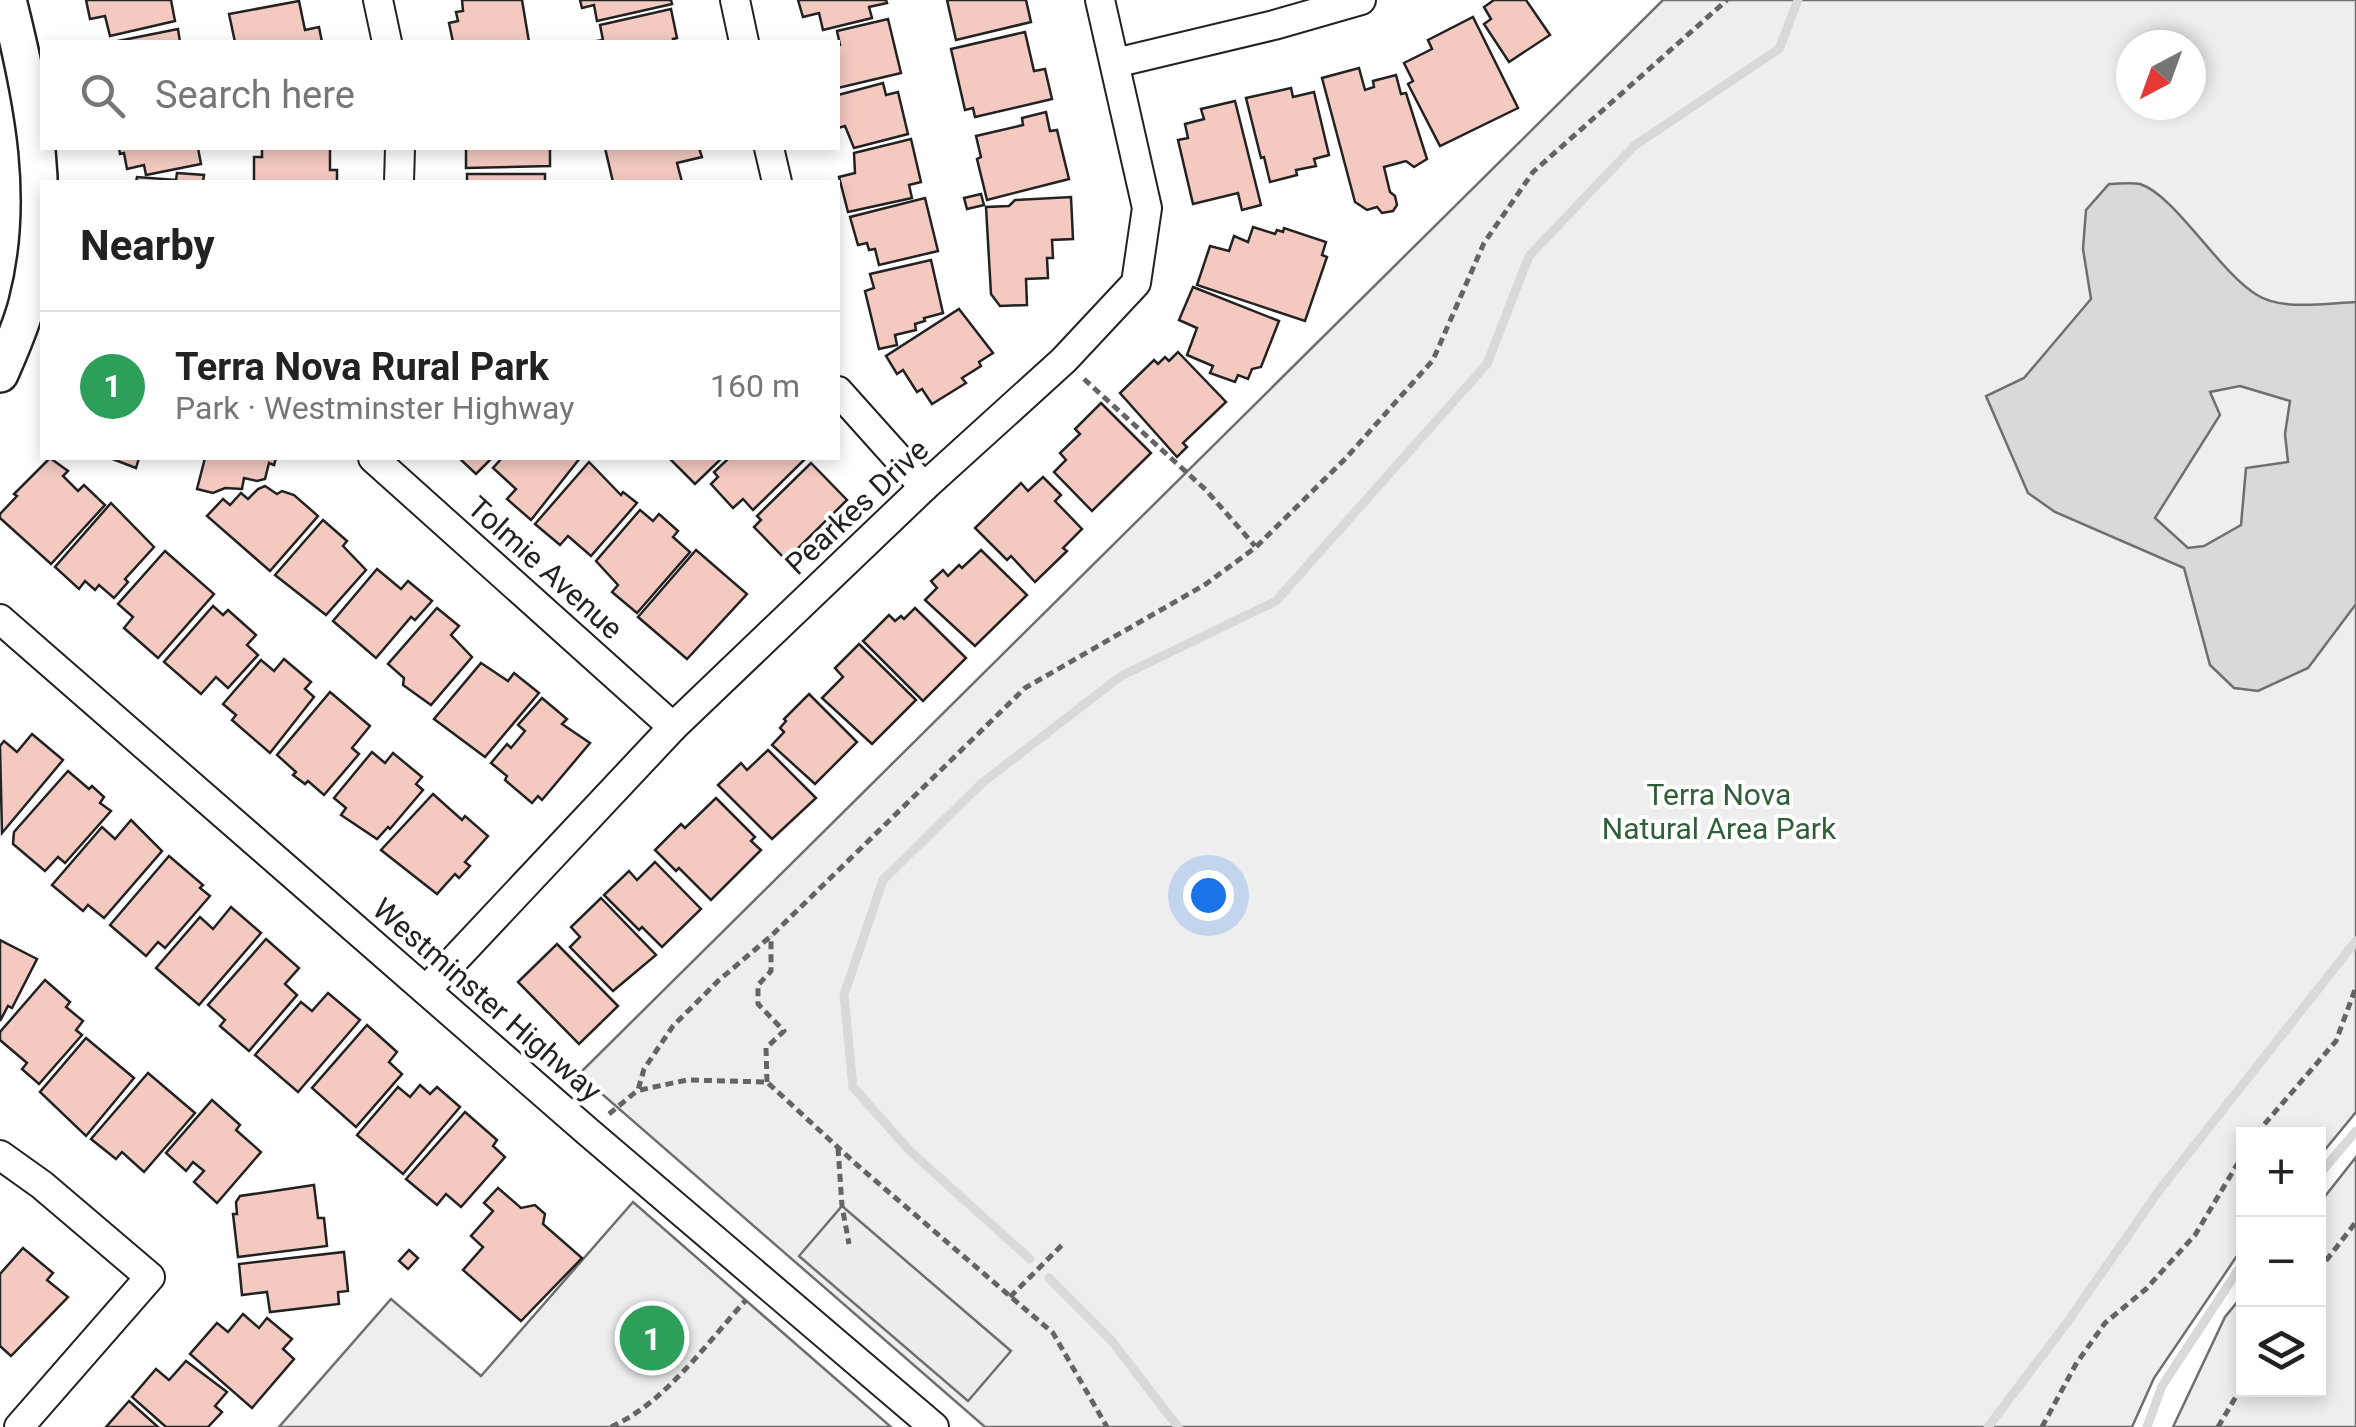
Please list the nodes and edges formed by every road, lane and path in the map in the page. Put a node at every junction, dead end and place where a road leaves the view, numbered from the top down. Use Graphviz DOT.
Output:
graph roads {
  1 [pos="8,0"];
  2 [pos="378,0"];
  3 [pos="734,0"];
  4 [pos="1100,0"];
  5 [pos="1361,0"];
  6 [pos="1727,0"];
  7 [pos="387,40"];
  8 [pos="744,40"];
  9 [pos="1115,63"];
  10 [pos="400,150"];
  11 [pos="769,150"];
  12 [pos="399,180"];
  13 [pos="777,180"];
  14 [pos="1064,360"];
  15 [pos="0,374"];
  16 [pos="840,393"];
  17 [pos="375,460"];
  18 [pos="924,487"];
  19 [pos="1256,547"];
  20 [pos="0,619"];
  21 [pos="673,727"];
  22 [pos="771,936"];
  23 [pos="2356,986"];
  24 [pos="426,990"];
  25 [pos="768,1082"];
  26 [pos="638,1090"];
  27 [pos="602,1118"];
  28 [pos="2262,1127"];
  29 [pos="838,1147"];
  30 [pos="0,1155"];
  31 [pos="2236,1166"];
  32 [pos="2356,1222"];
  33 [pos="850,1244"];
  34 [pos="1063,1244"];
  35 [pos="2326,1261"];
  36 [pos="765,1280"];
  37 [pos="1010,1297"];
  38 [pos="2236,1397"];
  39 [pos="19,1427"];
  40 [pos="612,1427"];
  41 [pos="934,1427"];
  42 [pos="1107,1427"];
  43 [pos="2042,1427"];
  44 [pos="2218,1427"];
  1 -- 15 [label="street"];
  2 -- 7 [label="street"];
  3 -- 8 [label="street"];
  4 -- 9 [label="street, Pearkes Drive"];
  5 -- 9 [label="street"];
  6 -- 19 [label="path"];
  9 -- 14 [label="street, Pearkes Drive"];
  10 -- 12 [label="street"];
  11 -- 13 [label="street"];
  14 -- 18 [label="street, Pearkes Drive"];
  14 -- 19 [label="path"];
  16 -- 18 [label="street"];
  17 -- 21 [label="street, Tolmie Avenue"];
  18 -- 21 [label="street, Pearkes Drive"];
  19 -- 22 [label="path"];
  20 -- 24 [label="street, Westminster Highway"];
  21 -- 24 [label="street, Pearkes Drive"];
  22 -- 25 [label="path"];
  22 -- 26 [label="path"];
  23 -- 28 [label="path"];
  24 -- 36 [label="street, Westminster Highway"];
  25 -- 26 [label="path"];
  25 -- 29 [label="path"];
  26 -- 27 [label="path"];
  29 -- 33 [label="path"];
  29 -- 37 [label="path"];
  30 -- 39 [label="street"];
  31 -- 43 [label="path"];
  32 -- 35 [label="path"];
  34 -- 37 [label="path"];
  36 -- 40 [label="path"];
  36 -- 41 [label="street, Westminster Highway"];
  37 -- 42 [label="path"];
  38 -- 44 [label="path"];
}
